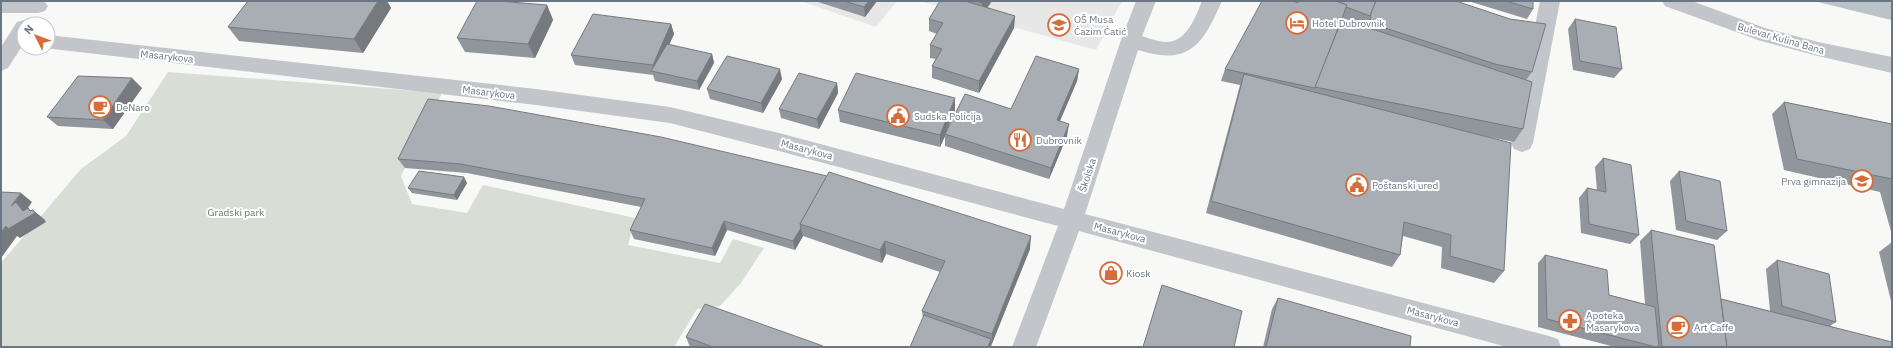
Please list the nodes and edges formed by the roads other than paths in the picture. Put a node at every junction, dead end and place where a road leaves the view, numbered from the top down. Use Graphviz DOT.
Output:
graph roads {
  1 [pos="1146,1"];
  2 [pos="1212,1"];
  3 [pos="1550,1"];
  4 [pos="1672,1"];
  5 [pos="39,4"];
  6 [pos="1,6"];
  7 [pos="32,16"];
  8 [pos="1131,40"];
  9 [pos="16,42"];
  10 [pos="56,43"];
  11 [pos="1,63"];
  12 [pos="1892,65"];
  13 [pos="1522,143"];
  14 [pos="1072,220"];
  15 [pos="1024,347"];
  16 [pos="1549,347"];
  1 -- 8 [label="street, Školska"];
  2 -- 8 [label="street"];
  3 -- 13 [label="street"];
  4 -- 12 [label="street, Bulevar Kulina Bana"];
  5 -- 6 [label="street"];
  5 -- 7 [label="street"];
  8 -- 14 [label="street, Školska"];
  9 -- 11 [label="street"];
  10 -- 14 [label="street, Masarykova"];
  14 -- 15 [label="street, Školska"];
  14 -- 16 [label="street, Masarykova"];
}
